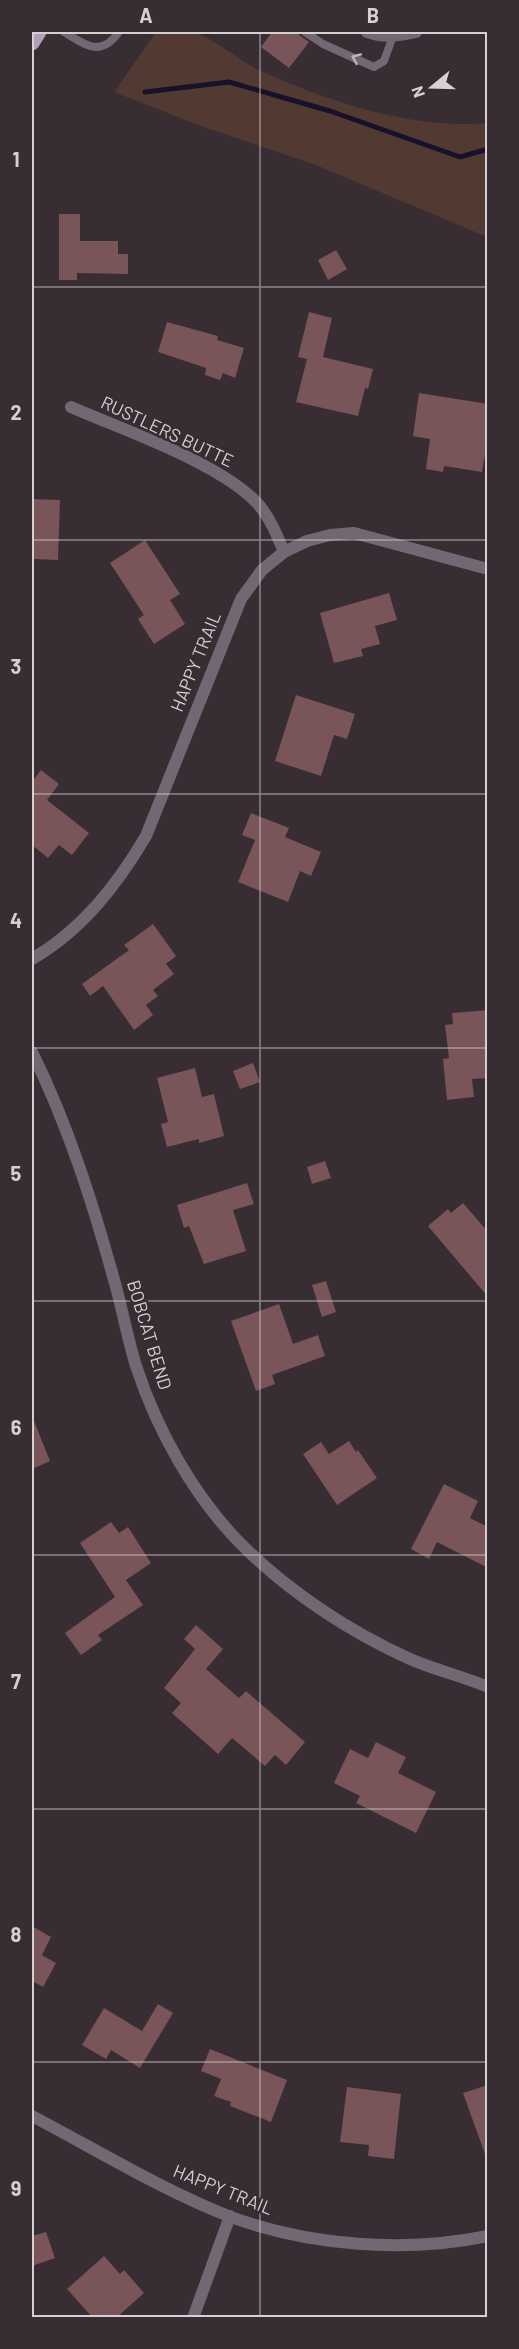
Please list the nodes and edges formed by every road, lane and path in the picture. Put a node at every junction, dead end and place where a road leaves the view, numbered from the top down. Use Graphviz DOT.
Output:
graph roads {
  1 [pos="39,32"];
  2 [pos="64,32"];
  3 [pos="119,32"];
  4 [pos="305,32"];
  5 [pos="367,32"];
  6 [pos="416,32"];
  7 [pos="393,36"];
  8 [pos="32,43"];
  9 [pos="71,407"];
  10 [pos="284,552"];
  11 [pos="488,569"];
  12 [pos="32,958"];
  13 [pos="32,1052"];
  14 [pos="488,1687"];
  15 [pos="32,2116"];
  16 [pos="230,2216"];
  17 [pos="488,2236"];
  18 [pos="193,2318"];
  1 -- 8 [label="main road"];
  2 -- 3 [label="lane"];
  7 -- 4 [label="lane, one-way"];
  5 -- 7 [label="street"];
  6 -- 7 [label="street"];
  9 -- 10 [label="street, RUSTLERS BUTTE"];
  10 -- 11 [label="street, HAPPY TRAIL"];
  10 -- 12 [label="street, HAPPY TRAIL"];
  13 -- 14 [label="street, BOBCAT BEND"];
  15 -- 16 [label="street, HAPPY TRAIL"];
  16 -- 17 [label="street, HAPPY TRAIL"];
  16 -- 18 [label="street"];
}
